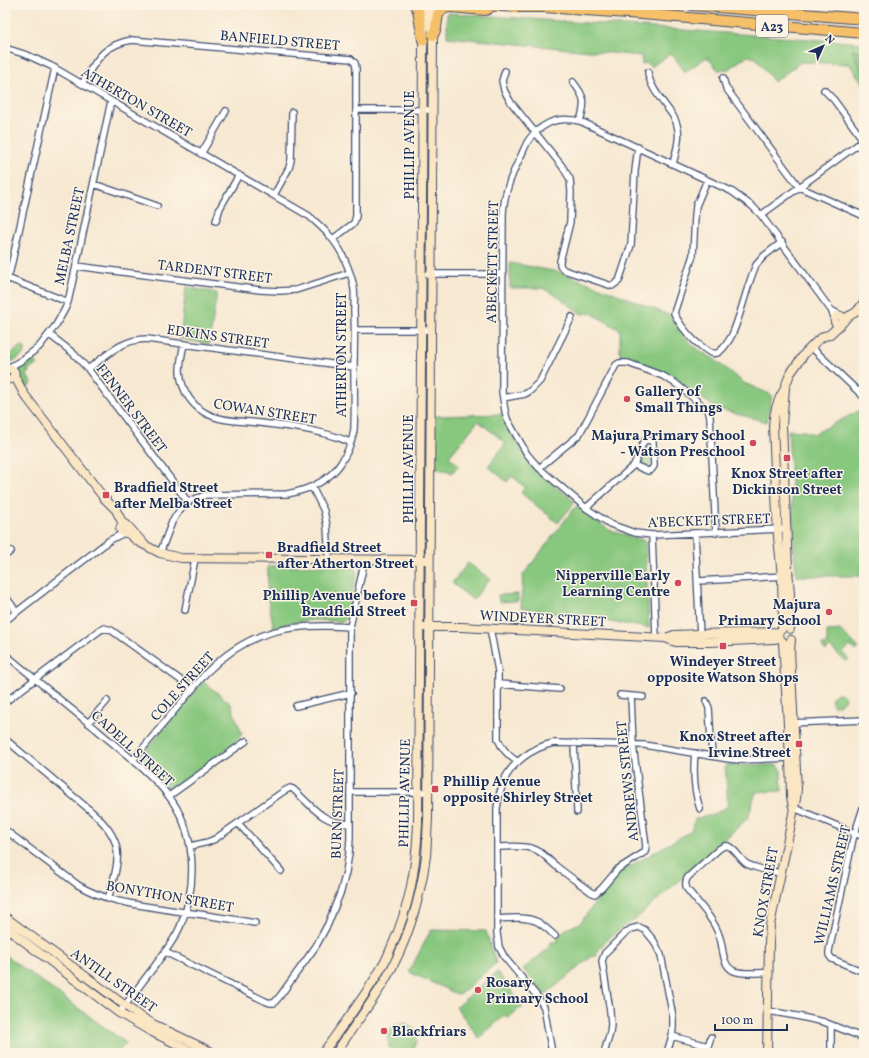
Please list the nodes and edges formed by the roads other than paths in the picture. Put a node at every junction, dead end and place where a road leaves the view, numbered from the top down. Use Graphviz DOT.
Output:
graph roads {
  1 [pos="415,5"];
  2 [pos="425,5"];
  3 [pos="432,5"];
  4 [pos="481,5"];
  5 [pos="692,5"];
  6 [pos="495,6"];
  7 [pos="640,9"];
  8 [pos="864,19"];
  9 [pos="864,33"];
  10 [pos="433,35"];
  11 [pos="423,40"];
  12 [pos="5,48"];
  13 [pos="55,68"];
  14 [pos="505,71"];
  15 [pos="648,72"];
  16 [pos="723,78"];
  17 [pos="573,82"];
  18 [pos="82,84"];
  19 [pos="824,90"];
  20 [pos="111,101"];
  21 [pos="356,110"];
  22 [pos="422,110"];
  23 [pos="432,110"];
  24 [pos="226,111"];
  25 [pos="292,112"];
  26 [pos="580,121"];
  27 [pos="535,133"];
  28 [pos="864,140"];
  29 [pos="638,147"];
  30 [pos="201,154"];
  31 [pos="673,164"];
  32 [pos="239,175"];
  33 [pos="707,180"];
  34 [pos="94,184"];
  35 [pos="799,187"];
  36 [pos="274,195"];
  37 [pos="157,206"];
  38 [pos="761,215"];
  39 [pos="864,216"];
  40 [pos="216,221"];
  41 [pos="333,239"];
  42 [pos="782,242"];
  43 [pos="76,266"];
  44 [pos="349,273"];
  45 [pos="431,274"];
  46 [pos="502,274"];
  47 [pos="422,275"];
  48 [pos="6,280"];
  49 [pos="68,302"];
  50 [pos="863,304"];
  51 [pos="572,317"];
  52 [pos="839,319"];
  53 [pos="355,330"];
  54 [pos="421,330"];
  55 [pos="431,330"];
  56 [pos="50,335"];
  57 [pos="184,344"];
  58 [pos="811,347"];
  59 [pos="22,360"];
  60 [pos="354,367"];
  61 [pos="6,369"];
  62 [pos="88,370"];
  63 [pos="9,378"];
  64 [pos="864,386"];
  65 [pos="858,392"];
  66 [pos="864,397"];
  67 [pos="503,398"];
  68 [pos="350,442"];
  69 [pos="634,465"];
  70 [pos="539,468"];
  71 [pos="312,487"];
  72 [pos="188,502"];
  73 [pos="586,508"];
  74 [pos="124,529"];
  75 [pos="782,529"];
  76 [pos="716,533"];
  77 [pos="695,534"];
  78 [pos="652,535"];
  79 [pos="12,551"];
  80 [pos="160,552"];
  81 [pos="5,556"];
  82 [pos="195,559"];
  83 [pos="329,559"];
  84 [pos="365,559"];
  85 [pos="420,559"];
  86 [pos="430,560"];
  87 [pos="785,576"];
  88 [pos="698,581"];
  89 [pos="5,596"];
  90 [pos="185,610"];
  91 [pos="17,612"];
  92 [pos="5,621"];
  93 [pos="420,626"];
  94 [pos="350,627"];
  95 [pos="429,627"];
  96 [pos="490,628"];
  97 [pos="784,635"];
  98 [pos="656,638"];
  99 [pos="700,638"];
  100 [pos="5,654"];
  101 [pos="36,679"];
  102 [pos="498,684"];
  103 [pos="193,689"];
  104 [pos="560,689"];
  105 [pos="351,693"];
  106 [pos="620,696"];
  107 [pos="631,696"];
  108 [pos="643,697"];
  109 [pos="107,701"];
  110 [pos="706,701"];
  111 [pos="5,702"];
  112 [pos="296,706"];
  113 [pos="864,720"];
  114 [pos="88,723"];
  115 [pos="791,723"];
  116 [pos="5,739"];
  117 [pos="246,741"];
  118 [pos="574,743"];
  119 [pos="633,745"];
  120 [pos="695,753"];
  121 [pos="712,756"];
  122 [pos="793,757"];
  123 [pos="133,760"];
  124 [pos="518,762"];
  125 [pos="351,792"];
  126 [pos="418,792"];
  127 [pos="428,792"];
  128 [pos="169,796"];
  129 [pos="864,806"];
  130 [pos="794,808"];
  131 [pos="700,809"];
  132 [pos="577,812"];
  133 [pos="238,824"];
  134 [pos="350,824"];
  135 [pos="5,830"];
  136 [pos="855,834"];
  137 [pos="864,837"];
  138 [pos="191,846"];
  139 [pos="497,846"];
  140 [pos="281,871"];
  141 [pos="781,873"];
  142 [pos="108,899"];
  143 [pos="186,912"];
  144 [pos="5,917"];
  145 [pos="497,919"];
  146 [pos="255,923"];
  147 [pos="5,927"];
  148 [pos="555,936"];
  149 [pos="165,952"];
  150 [pos="864,972"];
  151 [pos="768,973"];
  152 [pos="121,1010"];
  153 [pos="768,1011"];
  154 [pos="831,1025"];
  155 [pos="672,1036"];
  156 [pos="711,1037"];
  157 [pos="864,1038"];
  158 [pos="708,1046"];
  159 [pos="195,1053"];
  160 [pos="214,1053"];
  161 [pos="323,1053"];
  162 [pos="336,1053"];
  163 [pos="552,1053"];
  164 [pos="604,1053"];
  165 [pos="667,1053"];
  166 [pos="709,1053"];
  167 [pos="768,1053"];
  168 [pos="831,1053"];
  1 -- 11 [label="highway"];
  2 -- 11 [label="main road, PHILLIP AVENUE"];
  3 -- 10 [label="main road, PHILLIP AVENUE"];
  4 -- 6 [label="highway, A23"];
  5 -- 8 [label="highway, A23"];
  6 -- 7 [label="highway, A23"];
  6 -- 10 [label="highway"];
  7 -- 9 [label="highway, A23"];
  10 -- 23 [label="main road, PHILLIP AVENUE"];
  11 -- 22 [label="main road, PHILLIP AVENUE"];
  12 -- 13 [label="street, ATHERTON STREET"];
  13 -- 18 [label="street, ATHERTON STREET"];
  13 -- 48 [label="street"];
  14 -- 27 [label="street"];
  15 -- 31 [label="street"];
  16 -- 35 [label="street"];
  17 -- 26 [label="street"];
  18 -- 20 [label="street, ATHERTON STREET"];
  18 -- 21 [label="street, BANFIELD STREET"];
  19 -- 28 [label="street"];
  20 -- 30 [label="street, ATHERTON STREET"];
  20 -- 34 [label="street, MELBA STREET"];
  21 -- 22 [label="street"];
  21 -- 41 [label="street, BANFIELD STREET"];
  22 -- 23 [label="street"];
  22 -- 47 [label="main road, PHILLIP AVENUE"];
  23 -- 45 [label="main road, PHILLIP AVENUE"];
  24 -- 30 [label="street"];
  25 -- 36 [label="street"];
  26 -- 27 [label="street, A'BECKETT STREET"];
  26 -- 29 [label="street, A'BECKETT STREET"];
  27 -- 29 [label="street"];
  27 -- 46 [label="street, A'BECKETT STREET"];
  28 -- 35 [label="street"];
  29 -- 31 [label="street, A'BECKETT STREET"];
  30 -- 32 [label="street, ATHERTON STREET"];
  31 -- 33 [label="street, A'BECKETT STREET"];
  32 -- 36 [label="street, ATHERTON STREET"];
  32 -- 40 [label="street"];
  33 -- 38 [label="street, A'BECKETT STREET"];
  33 -- 42 [label="street"];
  34 -- 37 [label="street"];
  34 -- 43 [label="street, MELBA STREET"];
  35 -- 38 [label="street"];
  35 -- 39 [label="street"];
  36 -- 41 [label="street, ATHERTON STREET"];
  38 -- 42 [label="street, A'BECKETT STREET"];
  41 -- 44 [label="street, ATHERTON STREET"];
  42 -- 52 [label="street, A'BECKETT STREET"];
  43 -- 44 [label="street, TARDENT STREET"];
  43 -- 49 [label="street, MELBA STREET"];
  44 -- 53 [label="street, ATHERTON STREET"];
  45 -- 46 [label="street"];
  45 -- 47 [label="street"];
  45 -- 55 [label="main road, PHILLIP AVENUE"];
  46 -- 67 [label="street, A'BECKETT STREET"];
  47 -- 54 [label="main road, PHILLIP AVENUE"];
  48 -- 49 [label="street"];
  49 -- 56 [label="street, MELBA STREET"];
  50 -- 52 [label="main road, KNOX STREET"];
  51 -- 67 [label="street"];
  52 -- 58 [label="main road, KNOX STREET"];
  53 -- 54 [label="street"];
  53 -- 60 [label="street, ATHERTON STREET"];
  54 -- 55 [label="street"];
  54 -- 85 [label="main road, PHILLIP AVENUE"];
  55 -- 86 [label="main road, PHILLIP AVENUE"];
  56 -- 59 [label="street, MELBA STREET"];
  56 -- 62 [label="street, FENNER STREET"];
  57 -- 60 [label="street, EDKINS STREET"];
  57 -- 62 [label="street, EDKINS STREET"];
  57 -- 68 [label="street, COWAN STREET"];
  58 -- 65 [label="street"];
  58 -- 75 [label="main road, KNOX STREET"];
  59 -- 61 [label="street, MELBA STREET"];
  59 -- 63 [label="street, MELBA STREET"];
  60 -- 68 [label="street, ATHERTON STREET"];
  61 -- 63 [label="main road"];
  62 -- 72 [label="street, FENNER STREET"];
  63 -- 74 [label="main road"];
  64 -- 65 [label="street"];
  65 -- 66 [label="street"];
  67 -- 70 [label="street, A'BECKETT STREET"];
  68 -- 71 [label="street, ATHERTON STREET"];
  69 -- 69 [label="street"];
  69 -- 73 [label="street"];
  70 -- 73 [label="street, A'BECKETT STREET"];
  70 -- 76 [label="street"];
  71 -- 72 [label="street, ATHERTON STREET"];
  71 -- 83 [label="street"];
  72 -- 80 [label="street, ATHERTON STREET"];
  73 -- 78 [label="street, A'BECKETT STREET"];
  74 -- 80 [label="main road"];
  74 -- 91 [label="street"];
  75 -- 76 [label="street, A'BECKETT STREET"];
  75 -- 87 [label="main road, KNOX STREET"];
  76 -- 77 [label="street, A'BECKETT STREET"];
  77 -- 78 [label="street, A'BECKETT STREET"];
  77 -- 88 [label="street"];
  78 -- 98 [label="street"];
  79 -- 81 [label="street"];
  80 -- 82 [label="main road"];
  82 -- 83 [label="main road"];
  82 -- 90 [label="street"];
  83 -- 84 [label="main road"];
  84 -- 85 [label="main road"];
  84 -- 94 [label="street, BURN STREET"];
  85 -- 86 [label="main road"];
  85 -- 93 [label="main road, PHILLIP AVENUE"];
  86 -- 95 [label="main road, PHILLIP AVENUE"];
  87 -- 88 [label="street"];
  87 -- 97 [label="main road, KNOX STREET"];
  88 -- 99 [label="street"];
  89 -- 91 [label="street"];
  91 -- 92 [label="street"];
  93 -- 95 [label="main road, WINDEYER STREET"];
  93 -- 126 [label="main road, PHILLIP AVENUE"];
  94 -- 103 [label="street, COLE STREET"];
  94 -- 105 [label="street, BURN STREET"];
  95 -- 96 [label="main road, WINDEYER STREET"];
  95 -- 127 [label="main road, PHILLIP AVENUE"];
  96 -- 98 [label="main road, WINDEYER STREET"];
  96 -- 102 [label="street"];
  97 -- 99 [label="main road, WINDEYER STREET"];
  97 -- 115 [label="main road, KNOX STREET"];
  98 -- 99 [label="main road, WINDEYER STREET"];
  100 -- 101 [label="street, CADELL STREET"];
  101 -- 103 [label="street"];
  101 -- 111 [label="street"];
  101 -- 114 [label="street, CADELL STREET"];
  102 -- 104 [label="street"];
  102 -- 124 [label="street"];
  103 -- 123 [label="street, COLE STREET"];
  105 -- 112 [label="street"];
  105 -- 125 [label="street, BURN STREET"];
  106 -- 107 [label="street"];
  107 -- 108 [label="street"];
  107 -- 119 [label="street, ANDREWS STREET"];
  109 -- 114 [label="street"];
  110 -- 121 [label="street"];
  113 -- 115 [label="street"];
  114 -- 123 [label="street, CADELL STREET"];
  115 -- 122 [label="main road, KNOX STREET"];
  116 -- 142 [label="street"];
  117 -- 128 [label="street"];
  118 -- 119 [label="street"];
  118 -- 124 [label="street"];
  118 -- 132 [label="street"];
  119 -- 120 [label="street"];
  119 -- 139 [label="street, ANDREWS STREET"];
  120 -- 121 [label="street"];
  120 -- 131 [label="street"];
  121 -- 122 [label="street"];
  122 -- 130 [label="main road, KNOX STREET"];
  123 -- 128 [label="street, CADELL STREET"];
  124 -- 139 [label="street"];
  125 -- 126 [label="street"];
  125 -- 134 [label="street, BURN STREET"];
  126 -- 127 [label="street"];
  126 -- 161 [label="main road, PHILLIP AVENUE"];
  127 -- 162 [label="main road, PHILLIP AVENUE"];
  128 -- 138 [label="street, CADELL STREET"];
  129 -- 136 [label="street, WILLIAMS STREET"];
  130 -- 136 [label="street"];
  130 -- 141 [label="main road, KNOX STREET"];
  133 -- 134 [label="street"];
  133 -- 138 [label="street"];
  133 -- 140 [label="street"];
  134 -- 149 [label="street, BURN STREET"];
  135 -- 142 [label="street, BONYTHON STREET"];
  136 -- 137 [label="street"];
  136 -- 150 [label="street, WILLIAMS STREET"];
  138 -- 143 [label="street, CADELL STREET"];
  139 -- 145 [label="street"];
  141 -- 151 [label="main road, KNOX STREET"];
  141 -- 151 [label="street"];
  142 -- 143 [label="street, BONYTHON STREET"];
  143 -- 146 [label="street, BONYTHON STREET"];
  143 -- 149 [label="street, CADELL STREET"];
  144 -- 152 [label="main road, ANTILL STREET"];
  145 -- 148 [label="street"];
  145 -- 163 [label="street"];
  147 -- 152 [label="main road, ANTILL STREET"];
  149 -- 152 [label="street, CADELL STREET"];
  151 -- 153 [label="main road, KNOX STREET"];
  152 -- 159 [label="main road, ANTILL STREET"];
  152 -- 160 [label="main road, ANTILL STREET"];
  153 -- 154 [label="street"];
  153 -- 167 [label="main road, KNOX STREET"];
  154 -- 157 [label="street"];
  154 -- 168 [label="street"];
  155 -- 158 [label="street"];
  155 -- 164 [label="street"];
  155 -- 165 [label="street"];
  156 -- 158 [label="street"];
  158 -- 166 [label="street"];
}
